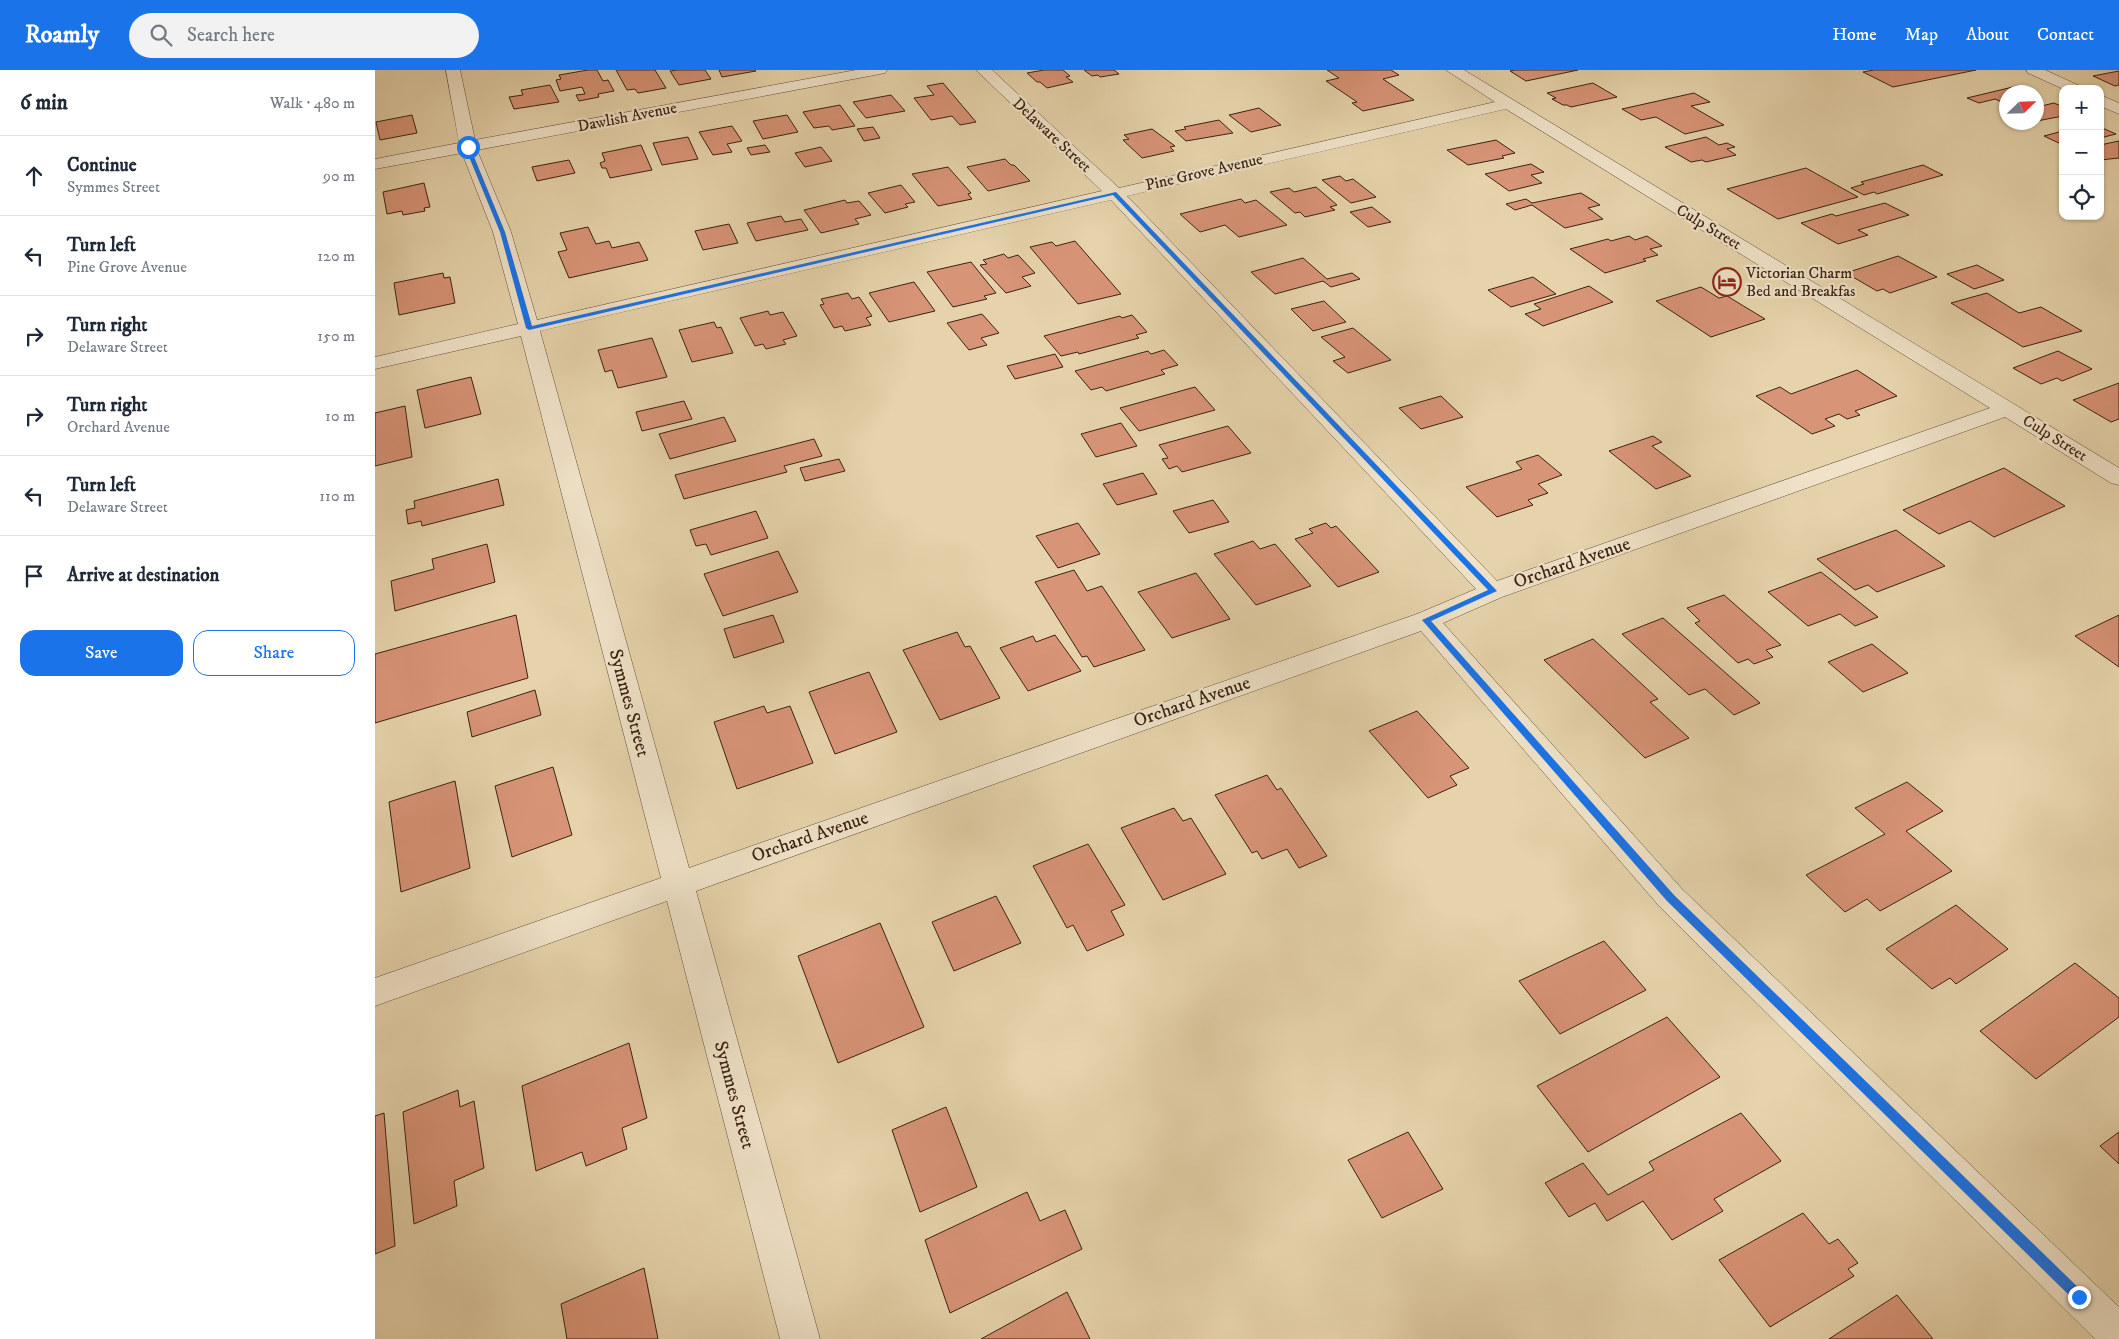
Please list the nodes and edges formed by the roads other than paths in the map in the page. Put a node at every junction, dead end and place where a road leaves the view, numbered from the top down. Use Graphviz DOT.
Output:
graph roads {
  1 [pos="453,70"];
  2 [pos="880,70"];
  3 [pos="983,70"];
  4 [pos="1453,70"];
  5 [pos="2033,70"];
  6 [pos="2066,85"];
  7 [pos="2104,102"];
  8 [pos="1508,104"];
  9 [pos="2119,109"];
  10 [pos="468,147"];
  11 [pos="375,164"];
  12 [pos="1114,193"];
  13 [pos="529,328"];
  14 [pos="375,363"];
  15 [pos="2008,409"];
  16 [pos="2119,478"];
  17 [pos="1493,591"];
  18 [pos="1426,620"];
  19 [pos="677,884"];
  20 [pos="375,992"];
  21 [pos="2119,1336"];
  22 [pos="800,1339"];
  1 -- 10 [label="street, Symmes Street"];
  2 -- 10 [label="street, Dawlish Avenue"];
  3 -- 12 [label="street, Delaware Street"];
  4 -- 8 [label="street, Culp Street"];
  5 -- 6 [label="street"];
  7 -- 9 [label="street"];
  8 -- 12 [label="street, Pine Grove Avenue"];
  8 -- 15 [label="street, Culp Street"];
  10 -- 11 [label="street, Dawlish Avenue"];
  10 -- 13 [label="street, Symmes Street"];
  12 -- 13 [label="street, Pine Grove Avenue"];
  12 -- 17 [label="street, Delaware Street"];
  13 -- 14 [label="street, Pine Grove Avenue"];
  13 -- 19 [label="street, Symmes Street"];
  15 -- 16 [label="street, Culp Street"];
  15 -- 17 [label="street, Orchard Avenue"];
  17 -- 18 [label="street, Orchard Avenue"];
  18 -- 19 [label="street, Orchard Avenue"];
  18 -- 21 [label="street"];
  19 -- 20 [label="street, Orchard Avenue"];
  19 -- 22 [label="street, Symmes Street"];
}
